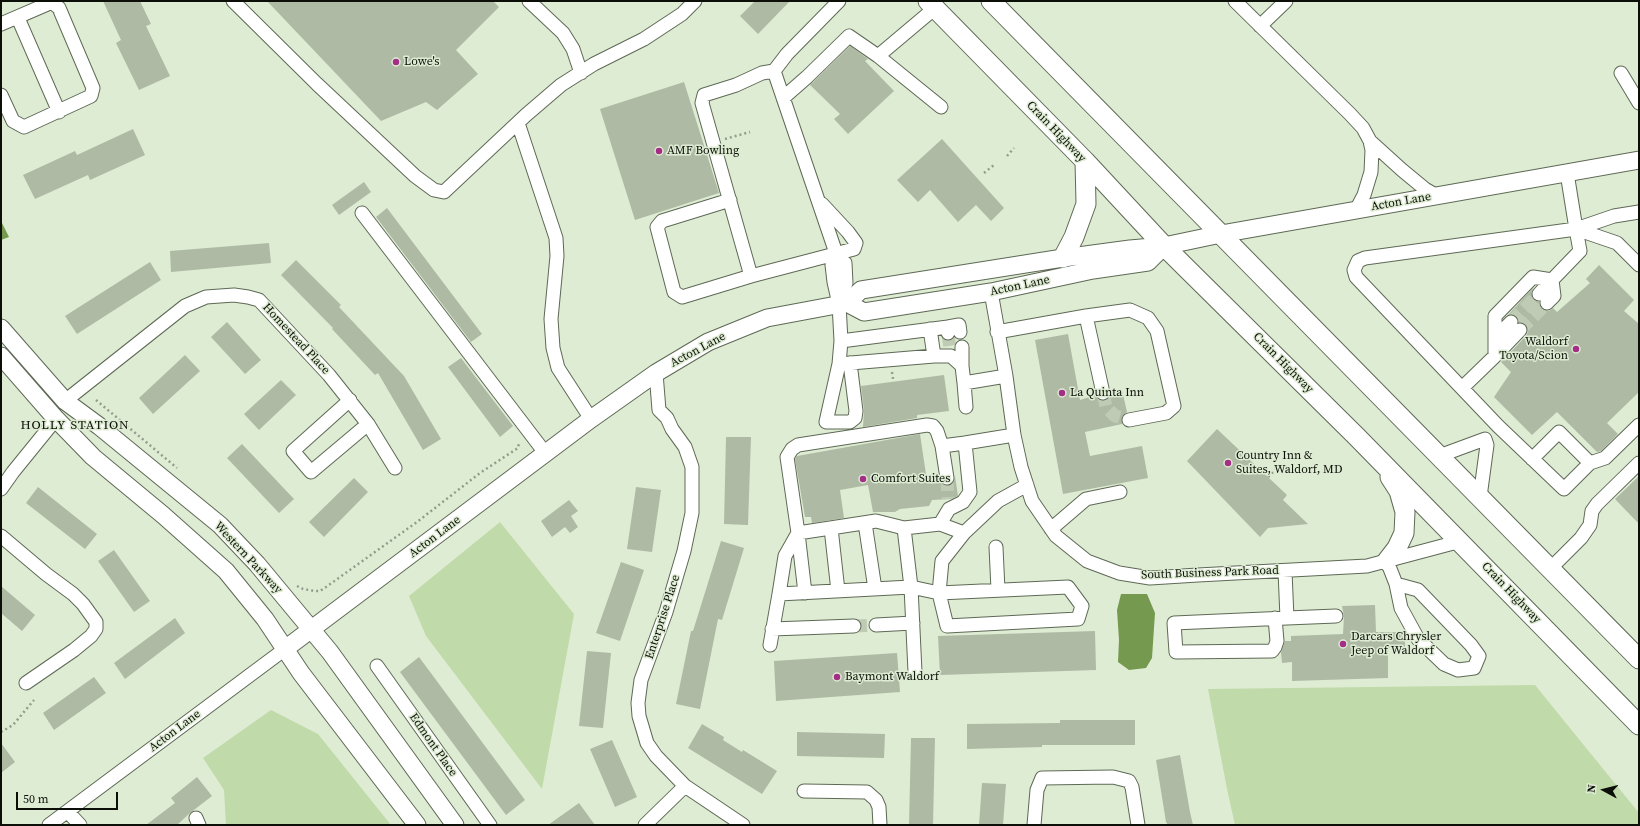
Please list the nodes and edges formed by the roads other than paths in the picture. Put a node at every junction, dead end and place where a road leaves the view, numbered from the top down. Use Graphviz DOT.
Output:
graph roads {
  1 [pos="233,1"];
  2 [pos="529,1"];
  3 [pos="695,1"];
  4 [pos="839,1"];
  5 [pos="991,1"];
  6 [pos="1235,1"];
  7 [pos="1286,1"];
  8 [pos="931,5"];
  9 [pos="18,18"];
  10 [pos="1,24"];
  11 [pos="1260,26"];
  12 [pos="878,56"];
  13 [pos="774,71"];
  14 [pos="581,73"];
  15 [pos="1621,73"];
  16 [pos="1,95"];
  17 [pos="783,98"];
  18 [pos="1639,103"];
  19 [pos="941,107"];
  20 [pos="59,112"];
  21 [pos="518,123"];
  22 [pos="1370,141"];
  23 [pos="1639,160"];
  24 [pos="1085,161"];
  25 [pos="1567,173"];
  26 [pos="1437,196"];
  27 [pos="730,200"];
  28 [pos="820,202"];
  29 [pos="1356,210"];
  30 [pos="1639,212"];
  31 [pos="362,214"];
  32 [pos="1576,229"];
  33 [pos="1222,234"];
  34 [pos="1164,246"];
  35 [pos="837,256"];
  36 [pos="1063,258"];
  37 [pos="1639,265"];
  38 [pos="751,276"];
  39 [pos="1552,280"];
  40 [pos="991,292"];
  41 [pos="1543,298"];
  42 [pos="843,304"];
  43 [pos="1086,316"];
  44 [pos="1,328"];
  45 [pos="930,329"];
  46 [pos="952,331"];
  47 [pos="997,332"];
  48 [pos="1495,338"];
  49 [pos="840,340"];
  50 [pos="1,356"];
  51 [pos="934,356"];
  52 [pos="1495,356"];
  53 [pos="656,372"];
  54 [pos="1006,376"];
  55 [pos="964,383"];
  56 [pos="1462,388"];
  57 [pos="1103,393"];
  58 [pos="350,400"];
  59 [pos="65,401"];
  60 [pos="966,406"];
  61 [pos="591,418"];
  62 [pos="56,419"];
  63 [pos="1128,420"];
  64 [pos="368,424"];
  65 [pos="1639,425"];
  66 [pos="1498,426"];
  67 [pos="1014,435"];
  68 [pos="1357,437"];
  69 [pos="1485,440"];
  70 [pos="965,443"];
  71 [pos="942,446"];
  72 [pos="546,454"];
  73 [pos="1439,456"];
  74 [pos="1532,459"];
  75 [pos="1590,463"];
  76 [pos="1639,463"];
  77 [pos="395,468"];
  78 [pos="947,478"];
  79 [pos="1027,485"];
  80 [pos="1,489"];
  81 [pos="1120,492"];
  82 [pos="1480,498"];
  83 [pos="865,523"];
  84 [pos="940,524"];
  85 [pos="831,528"];
  86 [pos="904,528"];
  87 [pos="1051,529"];
  88 [pos="798,533"];
  89 [pos="964,533"];
  90 [pos="1,536"];
  91 [pos="1461,541"];
  92 [pos="996,547"];
  93 [pos="1387,561"];
  94 [pos="1550,569"];
  95 [pos="1285,570"];
  96 [pos="1396,584"];
  97 [pos="911,587"];
  98 [pos="875,589"];
  99 [pos="998,590"];
  100 [pos="838,591"];
  101 [pos="805,593"];
  102 [pos="939,593"];
  103 [pos="779,594"];
  104 [pos="1336,616"];
  105 [pos="1281,618"];
  106 [pos="913,623"];
  107 [pos="876,625"];
  108 [pos="854,626"];
  109 [pos="312,629"];
  110 [pos="772,629"];
  111 [pos="770,645"];
  112 [pos="285,649"];
  113 [pos="1639,659"];
  114 [pos="377,666"];
  115 [pos="915,672"];
  116 [pos="26,683"];
  117 [pos="1639,724"];
  118 [pos="685,786"];
  119 [pos="804,791"];
  120 [pos="68,812"];
  121 [pos="50,825"];
  122 [pos="80,825"];
  123 [pos="417,825"];
  124 [pos="455,825"];
  125 [pos="490,825"];
  126 [pos="645,825"];
  127 [pos="744,825"];
  128 [pos="880,825"];
  129 [pos="1034,825"];
  130 [pos="1138,825"];
  1 -- 21 [label="street"];
  2 -- 14 [label="street"];
  3 -- 14 [label="street"];
  4 -- 13 [label="street"];
  5 -- 33 [label="highway"];
  6 -- 11 [label="street"];
  7 -- 11 [label="street"];
  8 -- 12 [label="street"];
  8 -- 24 [label="highway, Crain Highway"];
  9 -- 10 [label="street"];
  9 -- 20 [label="street"];
  9 -- 20 [label="street"];
  11 -- 22 [label="street"];
  12 -- 17 [label="street"];
  12 -- 19 [label="street"];
  13 -- 17 [label="street"];
  13 -- 27 [label="street"];
  14 -- 21 [label="street"];
  15 -- 18 [label="street"];
  16 -- 20 [label="street"];
  17 -- 28 [label="street"];
  21 -- 61 [label="street"];
  22 -- 26 [label="street"];
  22 -- 29 [label="street"];
  23 -- 25 [label="main road, Acton Lane"];
  24 -- 34 [label="highway, Crain Highway"];
  24 -- 36 [label="highway"];
  25 -- 26 [label="main road, Acton Lane"];
  25 -- 32 [label="street"];
  26 -- 29 [label="main road, Acton Lane"];
  27 -- 38 [label="street"];
  27 -- 38 [label="street"];
  28 -- 35 [label="street"];
  28 -- 35 [label="street"];
  29 -- 33 [label="main road, Acton Lane"];
  30 -- 32 [label="street"];
  31 -- 72 [label="street"];
  32 -- 37 [label="street"];
  32 -- 39 [label="street"];
  32 -- 56 [label="street"];
  33 -- 34 [label="main road, Acton Lane"];
  33 -- 73 [label="highway"];
  34 -- 36 [label="main road, Acton Lane"];
  34 -- 40 [label="main road, Acton Lane"];
  34 -- 68 [label="highway, Crain Highway"];
  35 -- 38 [label="street"];
  35 -- 42 [label="street"];
  36 -- 42 [label="main road, Acton Lane"];
  39 -- 41 [label="street"];
  39 -- 48 [label="street"];
  40 -- 42 [label="main road, Acton Lane"];
  40 -- 47 [label="street, South Business Park Road"];
  42 -- 49 [label="street"];
  42 -- 53 [label="main road, Acton Lane"];
  43 -- 47 [label="street"];
  43 -- 57 [label="street"];
  43 -- 63 [label="street"];
  44 -- 59 [label="main road, Western Parkway"];
  45 -- 46 [label="street"];
  45 -- 49 [label="street"];
  45 -- 51 [label="street"];
  47 -- 54 [label="street, South Business Park Road"];
  48 -- 52 [label="street"];
  48 -- 52 [label="street"];
  49 -- 51 [label="street"];
  50 -- 62 [label="main road"];
  51 -- 55 [label="street"];
  52 -- 56 [label="street"];
  53 -- 61 [label="main road, Acton Lane"];
  53 -- 118 [label="street, Enterprise Place"];
  54 -- 55 [label="street"];
  54 -- 67 [label="street, South Business Park Road"];
  55 -- 60 [label="street"];
  56 -- 66 [label="street"];
  58 -- 59 [label="street, Homestead Place"];
  58 -- 64 [label="street, Homestead Place"];
  58 -- 64 [label="street"];
  59 -- 109 [label="main road, Western Parkway"];
  61 -- 72 [label="main road, Acton Lane"];
  62 -- 80 [label="street"];
  62 -- 112 [label="main road"];
  64 -- 77 [label="street, Homestead Place"];
  65 -- 75 [label="street"];
  66 -- 69 [label="street"];
  66 -- 74 [label="street"];
  67 -- 70 [label="street"];
  67 -- 79 [label="street, South Business Park Road"];
  68 -- 91 [label="highway, Crain Highway"];
  68 -- 93 [label="highway"];
  69 -- 73 [label="street"];
  69 -- 82 [label="street"];
  70 -- 71 [label="street"];
  70 -- 84 [label="street"];
  71 -- 78 [label="street"];
  71 -- 88 [label="street"];
  72 -- 109 [label="main road, Acton Lane"];
  73 -- 82 [label="highway"];
  74 -- 75 [label="street"];
  74 -- 75 [label="street"];
  76 -- 94 [label="street"];
  79 -- 87 [label="street, South Business Park Road"];
  79 -- 89 [label="street"];
  81 -- 87 [label="street"];
  82 -- 94 [label="highway"];
  83 -- 85 [label="street"];
  83 -- 86 [label="street"];
  83 -- 98 [label="street"];
  84 -- 86 [label="street"];
  84 -- 89 [label="street"];
  85 -- 88 [label="street"];
  85 -- 100 [label="street"];
  86 -- 97 [label="street"];
  87 -- 95 [label="street, South Business Park Road"];
  88 -- 101 [label="street"];
  88 -- 103 [label="street"];
  89 -- 102 [label="street"];
  90 -- 116 [label="street"];
  91 -- 93 [label="street, South Business Park Road"];
  91 -- 117 [label="highway, Crain Highway"];
  92 -- 99 [label="street"];
  93 -- 95 [label="street, South Business Park Road"];
  93 -- 96 [label="street"];
  94 -- 113 [label="highway"];
  95 -- 105 [label="street"];
  96 -- 96 [label="street"];
  97 -- 98 [label="street"];
  97 -- 102 [label="street"];
  97 -- 106 [label="street"];
  98 -- 100 [label="street"];
  99 -- 102 [label="street"];
  99 -- 102 [label="street"];
  100 -- 101 [label="street"];
  101 -- 103 [label="street"];
  103 -- 110 [label="street"];
  104 -- 105 [label="street"];
  105 -- 105 [label="street"];
  106 -- 107 [label="street"];
  106 -- 115 [label="street"];
  108 -- 110 [label="street"];
  109 -- 112 [label="main road, Acton Lane"];
  109 -- 124 [label="main road, Western Parkway"];
  110 -- 111 [label="street"];
  112 -- 120 [label="street, Acton Lane"];
  112 -- 123 [label="main road"];
  114 -- 125 [label="street, Edmont Place"];
  118 -- 126 [label="street"];
  118 -- 127 [label="street, Enterprise Place"];
  119 -- 128 [label="street"];
  120 -- 121 [label="street, Acton Lane"];
  120 -- 122 [label="street"];
  129 -- 130 [label="street"];
}
